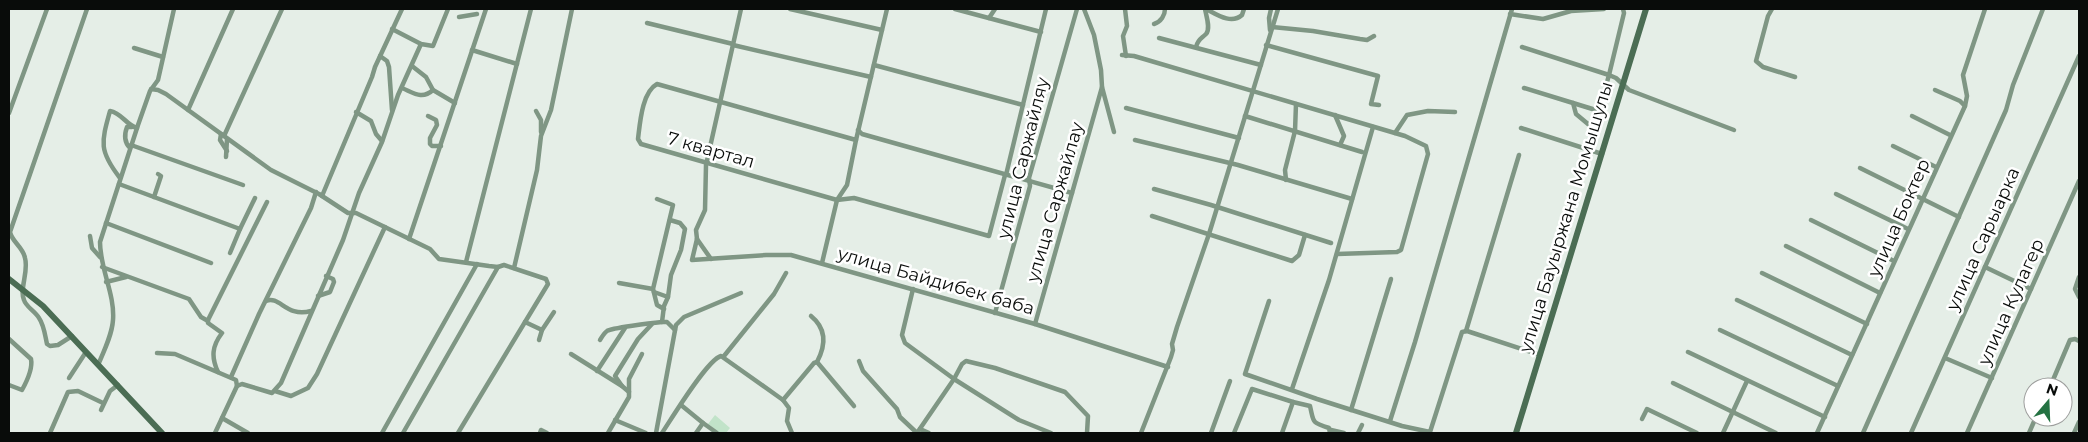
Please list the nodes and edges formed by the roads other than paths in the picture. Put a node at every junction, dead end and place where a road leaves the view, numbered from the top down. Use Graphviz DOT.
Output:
graph roads {
  1 [pos="47,9"];
  2 [pos="87,9"];
  3 [pos="174,9"];
  4 [pos="233,9"];
  5 [pos="282,9"];
  6 [pos="402,9"];
  7 [pos="448,9"];
  8 [pos="474,9"];
  9 [pos="486,9"];
  10 [pos="531,9"];
  11 [pos="572,9"];
  12 [pos="741,9"];
  13 [pos="790,9"];
  14 [pos="887,9"];
  15 [pos="956,9"];
  16 [pos="994,9"];
  17 [pos="1046,9"];
  18 [pos="1077,9"];
  19 [pos="1084,9"];
  20 [pos="1125,9"];
  21 [pos="1166,9"];
  22 [pos="1205,9"];
  23 [pos="1244,9"];
  24 [pos="1271,9"];
  25 [pos="1278,9"];
  26 [pos="1604,9"];
  27 [pos="1623,9"];
  28 [pos="1646,9"];
  29 [pos="1772,9"];
  30 [pos="1985,9"];
  31 [pos="2043,9"];
  32 [pos="1572,10"];
  33 [pos="1511,12"];
  34 [pos="477,14"];
  35 [pos="459,17"];
  36 [pos="483,18"];
  37 [pos="989,18"];
  38 [pos="647,23"];
  39 [pos="1154,24"];
  40 [pos="1271,29"];
  41 [pos="392,30"];
  42 [pos="882,30"];
  43 [pos="1041,32"];
  44 [pos="1374,36"];
  45 [pos="1159,38"];
  46 [pos="421,44"];
  47 [pos="733,45"];
  48 [pos="1266,45"];
  49 [pos="1196,47"];
  50 [pos="1522,47"];
  51 [pos="134,48"];
  52 [pos="472,50"];
  53 [pos="380,56"];
  54 [pos="2079,56"];
  55 [pos="164,58"];
  56 [pos="517,64"];
  57 [pos="1260,64"];
  58 [pos="874,65"];
  59 [pos="412,66"];
  60 [pos="1626,74"];
  61 [pos="1609,75"];
  62 [pos="871,77"];
  63 [pos="1795,77"];
  64 [pos="1616,78"];
  65 [pos="158,80"];
  66 [pos="404,82"];
  67 [pos="1622,84"];
  68 [pos="1102,87"];
  69 [pos="402,88"];
  70 [pos="1524,88"];
  71 [pos="152,90"];
  72 [pos="158,90"];
  73 [pos="433,90"];
  74 [pos="1253,90"];
  75 [pos="1936,90"];
  76 [pos="391,92"];
  77 [pos="720,101"];
  78 [pos="455,103"];
  79 [pos="1572,103"];
  80 [pos="1296,104"];
  81 [pos="1023,105"];
  82 [pos="1379,105"];
  83 [pos="1964,106"];
  84 [pos="1126,108"];
  85 [pos="188,110"];
  86 [pos="536,111"];
  87 [pos="1599,111"];
  88 [pos="356,112"];
  89 [pos="392,112"];
  90 [pos="1454,112"];
  91 [pos="9,113"];
  92 [pos="540,115"];
  93 [pos="428,116"];
  94 [pos="1245,116"];
  95 [pos="1336,116"];
  96 [pos="1912,116"];
  97 [pos="548,117"];
  98 [pos="135,127"];
  99 [pos="1373,127"];
  100 [pos="1520,128"];
  101 [pos="1594,129"];
  102 [pos="858,130"];
  103 [pos="1734,130"];
  104 [pos="1295,131"];
  105 [pos="1114,132"];
  106 [pos="1395,133"];
  107 [pos="1950,135"];
  108 [pos="224,136"];
  109 [pos="542,136"];
  110 [pos="1239,138"];
  111 [pos="856,140"];
  112 [pos="1135,140"];
  113 [pos="382,141"];
  114 [pos="1340,145"];
  115 [pos="131,146"];
  116 [pos="441,146"];
  117 [pos="1893,146"];
  118 [pos="1588,149"];
  119 [pos="1362,152"];
  120 [pos="1602,154"];
  121 [pos="1520,155"];
  122 [pos="706,162"];
  123 [pos="1231,164"];
  124 [pos="1936,167"];
  125 [pos="1860,168"];
  126 [pos="158,174"];
  127 [pos="1006,175"];
  128 [pos="1286,180"];
  129 [pos="119,181"];
  130 [pos="1029,181"];
  131 [pos="2079,181"];
  132 [pos="243,185"];
  133 [pos="1154,189"];
  134 [pos="316,192"];
  135 [pos="1072,193"];
  136 [pos="1836,194"];
  137 [pos="154,196"];
  138 [pos="322,196"];
  139 [pos="256,198"];
  140 [pos="1923,198"];
  141 [pos="656,199"];
  142 [pos="1352,199"];
  143 [pos="837,200"];
  144 [pos="267,202"];
  145 [pos="1217,208"];
  146 [pos="352,214"];
  147 [pos="1152,216"];
  148 [pos="1959,217"];
  149 [pos="670,220"];
  150 [pos="1811,220"];
  151 [pos="106,223"];
  152 [pos="385,227"];
  153 [pos="240,230"];
  154 [pos="1908,230"];
  155 [pos="1209,234"];
  156 [pos="90,236"];
  157 [pos="1305,236"];
  158 [pos="409,239"];
  159 [pos="697,239"];
  160 [pos="1331,243"];
  161 [pos="1786,246"];
  162 [pos="230,253"];
  163 [pos="1337,254"];
  164 [pos="100,257"];
  165 [pos="712,259"];
  166 [pos="1894,261"];
  167 [pos="466,262"];
  168 [pos="211,263"];
  169 [pos="822,263"];
  170 [pos="477,264"];
  171 [pos="102,267"];
  172 [pos="498,267"];
  173 [pos="1986,267"];
  174 [pos="514,268"];
  175 [pos="786,273"];
  176 [pos="1762,273"];
  177 [pos="129,276"];
  178 [pos="326,276"];
  179 [pos="2079,277"];
  180 [pos="1391,279"];
  181 [pos="10,282"];
  182 [pos="106,282"];
  183 [pos="619,283"];
  184 [pos="24,289"];
  185 [pos="913,289"];
  186 [pos="2031,289"];
  187 [pos="654,290"];
  188 [pos="741,293"];
  189 [pos="1880,293"];
  190 [pos="318,296"];
  191 [pos="2079,297"];
  192 [pos="668,298"];
  193 [pos="266,300"];
  194 [pos="1737,300"];
  195 [pos="1269,301"];
  196 [pos="664,309"];
  197 [pos="311,311"];
  198 [pos="554,312"];
  199 [pos="995,313"];
  200 [pos="811,316"];
  201 [pos="208,321"];
  202 [pos="525,322"];
  203 [pos="662,322"];
  204 [pos="653,323"];
  205 [pos="1035,324"];
  206 [pos="1866,324"];
  207 [pos="628,328"];
  208 [pos="542,330"];
  209 [pos="1720,330"];
  210 [pos="676,331"];
  211 [pos="1466,331"];
  212 [pos="72,336"];
  213 [pos="639,338"];
  214 [pos="9,339"];
  215 [pos="539,340"];
  216 [pos="600,340"];
  217 [pos="2077,340"];
  218 [pos="86,352"];
  219 [pos="1688,352"];
  220 [pos="157,354"];
  221 [pos="571,354"];
  222 [pos="642,354"];
  223 [pos="1852,355"];
  224 [pos="724,356"];
  225 [pos="1540,356"];
  226 [pos="1945,358"];
  227 [pos="860,361"];
  228 [pos="817,362"];
  229 [pos="98,364"];
  230 [pos="1168,367"];
  231 [pos="597,371"];
  232 [pos="218,372"];
  233 [pos="231,377"];
  234 [pos="2054,377"];
  235 [pos="69,378"];
  236 [pos="1992,378"];
  237 [pos="954,379"];
  238 [pos="1230,381"];
  239 [pos="1747,381"];
  240 [pos="1673,382"];
  241 [pos="9,385"];
  242 [pos="118,385"];
  243 [pos="237,386"];
  244 [pos="622,386"];
  245 [pos="1838,386"];
  246 [pos="1292,389"];
  247 [pos="276,391"];
  248 [pos="630,393"];
  249 [pos="783,400"];
  250 [pos="103,402"];
  251 [pos="1293,402"];
  252 [pos="681,404"];
  253 [pos="854,406"];
  254 [pos="101,410"];
  255 [pos="1351,410"];
  256 [pos="1733,412"];
  257 [pos="1824,417"];
  258 [pos="222,418"];
  259 [pos="1642,419"];
  260 [pos="615,420"];
  261 [pos="1390,421"];
  262 [pos="2079,422"];
  263 [pos="704,423"];
  264 [pos="1362,425"];
  265 [pos="918,432"];
  266 [pos="1330,432"];
  267 [pos="50,433"];
  268 [pos="162,433"];
  269 [pos="215,433"];
  270 [pos="248,433"];
  271 [pos="382,433"];
  272 [pos="403,433"];
  273 [pos="458,433"];
  274 [pos="540,433"];
  275 [pos="547,433"];
  276 [pos="608,433"];
  277 [pos="646,433"];
  278 [pos="656,433"];
  279 [pos="662,433"];
  280 [pos="696,433"];
  281 [pos="717,433"];
  282 [pos="792,433"];
  283 [pos="929,433"];
  284 [pos="1051,433"];
  285 [pos="1087,433"];
  286 [pos="1141,433"];
  287 [pos="1211,433"];
  288 [pos="1234,433"];
  289 [pos="1282,433"];
  290 [pos="1344,433"];
  291 [pos="1358,433"];
  292 [pos="1432,433"];
  293 [pos="1516,433"];
  294 [pos="1697,433"];
  295 [pos="1723,433"];
  296 [pos="1776,433"];
  297 [pos="1817,433"];
  298 [pos="1863,433"];
  299 [pos="1911,433"];
  300 [pos="1967,433"];
  301 [pos="2074,433"];
  1 -- 91 [label="street"];
  2 -- 184 [label="street"];
  3 -- 55 [label="street"];
  4 -- 85 [label="street"];
  5 -- 108 [label="street"];
  6 -- 41 [label="street"];
  7 -- 46 [label="street"];
  8 -- 34 [label="street"];
  9 -- 36 [label="street"];
  10 -- 56 [label="street"];
  11 -- 97 [label="street"];
  12 -- 47 [label="street"];
  13 -- 42 [label="street"];
  14 -- 42 [label="street"];
  15 -- 37 [label="street"];
  16 -- 37 [label="street"];
  17 -- 43 [label="street"];
  18 -- 130 [label="street, улица Саржайляу"];
  19 -- 68 [label="street"];
  20 -- 74 [label="street"];
  21 -- 39 [label="street"];
  22 -- 23 [label="street"];
  22 -- 49 [label="street"];
  24 -- 40 [label="street"];
  25 -- 40 [label="street"];
  26 -- 32 [label="street"];
  27 -- 61 [label="street"];
  28 -- 60 [label="street, улица Бауыржана Момышулы"];
  29 -- 63 [label="street"];
  30 -- 83 [label="street, улица Боктер"];
  31 -- 148 [label="street"];
  32 -- 33 [label="street"];
  33 -- 261 [label="street"];
  34 -- 35 [label="street"];
  34 -- 36 [label="street"];
  36 -- 52 [label="street"];
  37 -- 43 [label="street"];
  38 -- 47 [label="street"];
  40 -- 44 [label="street"];
  40 -- 48 [label="street"];
  41 -- 46 [label="street"];
  41 -- 53 [label="street"];
  42 -- 58 [label="street"];
  43 -- 81 [label="street"];
  45 -- 49 [label="street"];
  46 -- 59 [label="street"];
  47 -- 62 [label="street"];
  47 -- 77 [label="street"];
  48 -- 57 [label="street"];
  48 -- 82 [label="street"];
  49 -- 57 [label="street"];
  50 -- 61 [label="street"];
  51 -- 55 [label="street"];
  52 -- 56 [label="street"];
  52 -- 78 [label="street"];
  53 -- 76 [label="street"];
  53 -- 88 [label="street"];
  54 -- 173 [label="street, улица Сарыарка"];
  55 -- 65 [label="street"];
  56 -- 167 [label="street"];
  57 -- 74 [label="street"];
  58 -- 62 [label="street"];
  58 -- 81 [label="street"];
  59 -- 66 [label="street"];
  59 -- 73 [label="street"];
  60 -- 64 [label="street"];
  60 -- 67 [label="street, улица Бауыржана Момышулы"];
  61 -- 64 [label="street"];
  61 -- 87 [label="street"];
  62 -- 102 [label="street"];
  64 -- 67 [label="street"];
  65 -- 71 [label="street"];
  65 -- 72 [label="street"];
  66 -- 69 [label="street"];
  66 -- 76 [label="street"];
  67 -- 103 [label="street"];
  67 -- 120 [label="street, улица Бауыржана Момышулы"];
  68 -- 105 [label="street"];
  68 -- 135 [label="street, улица Саржайлау"];
  69 -- 73 [label="street"];
  69 -- 89 [label="street"];
  70 -- 79 [label="street"];
  71 -- 72 [label="street"];
  71 -- 98 [label="street"];
  72 -- 85 [label="street"];
  73 -- 78 [label="street"];
  74 -- 80 [label="street"];
  74 -- 94 [label="street"];
  75 -- 83 [label="street"];
  76 -- 89 [label="street"];
  77 -- 111 [label="street"];
  77 -- 122 [label="street"];
  77 -- 122 [label="street, 7 квартал"];
  78 -- 116 [label="street"];
  79 -- 87 [label="street"];
  79 -- 101 [label="street"];
  80 -- 95 [label="street"];
  80 -- 104 [label="street"];
  81 -- 127 [label="street"];
  83 -- 107 [label="street, улица Боктер"];
  84 -- 110 [label="street"];
  85 -- 108 [label="street"];
  86 -- 92 [label="street"];
  87 -- 101 [label="street"];
  88 -- 113 [label="street"];
  88 -- 138 [label="street"];
  89 -- 113 [label="street"];
  90 -- 106 [label="street"];
  92 -- 97 [label="street"];
  92 -- 109 [label="street"];
  93 -- 116 [label="street"];
  94 -- 104 [label="street"];
  94 -- 110 [label="street"];
  95 -- 99 [label="street"];
  95 -- 114 [label="street"];
  96 -- 107 [label="street"];
  97 -- 109 [label="street"];
  98 -- 115 [label="street"];
  98 -- 115 [label="street"];
  98 -- 129 [label="street"];
  99 -- 106 [label="street"];
  99 -- 142 [label="street"];
  100 -- 118 [label="street"];
  101 -- 118 [label="street"];
  102 -- 111 [label="street"];
  102 -- 127 [label="street"];
  104 -- 114 [label="street"];
  104 -- 128 [label="street"];
  106 -- 163 [label="street"];
  107 -- 124 [label="street, улица Боктер"];
  108 -- 108 [label="street"];
  108 -- 134 [label="street"];
  109 -- 174 [label="street"];
  110 -- 123 [label="street"];
  111 -- 143 [label="street"];
  112 -- 123 [label="street"];
  113 -- 146 [label="street"];
  114 -- 119 [label="street"];
  115 -- 129 [label="street"];
  115 -- 132 [label="street"];
  116 -- 158 [label="street"];
  117 -- 124 [label="street"];
  118 -- 120 [label="street"];
  120 -- 225 [label="street, улица Бауыржана Момышулы"];
  121 -- 211 [label="street"];
  122 -- 143 [label="street, 7 квартал"];
  122 -- 159 [label="street"];
  123 -- 128 [label="street"];
  123 -- 145 [label="street"];
  124 -- 140 [label="street, улица Боктер"];
  125 -- 140 [label="street"];
  126 -- 137 [label="street"];
  127 -- 130 [label="street"];
  127 -- 143 [label="street, 7 квартал"];
  128 -- 142 [label="street"];
  129 -- 137 [label="street"];
  129 -- 151 [label="street"];
  130 -- 135 [label="street"];
  130 -- 199 [label="street, улица Саржайляу"];
  131 -- 186 [label="street, улица Кулагер"];
  133 -- 145 [label="street"];
  134 -- 138 [label="street"];
  134 -- 193 [label="street"];
  135 -- 205 [label="street, улица Саржайлау"];
  136 -- 154 [label="street"];
  137 -- 153 [label="street"];
  138 -- 146 [label="street"];
  139 -- 153 [label="street"];
  140 -- 148 [label="street"];
  140 -- 154 [label="street, улица Боктер"];
  141 -- 149 [label="street"];
  142 -- 163 [label="street"];
  143 -- 169 [label="street"];
  144 -- 201 [label="street"];
  145 -- 155 [label="street"];
  145 -- 157 [label="street"];
  146 -- 152 [label="street"];
  146 -- 178 [label="street"];
  147 -- 155 [label="street"];
  148 -- 298 [label="street"];
  149 -- 187 [label="street"];
  149 -- 192 [label="street"];
  150 -- 166 [label="street"];
  151 -- 164 [label="street"];
  151 -- 168 [label="street"];
  152 -- 158 [label="street"];
  152 -- 247 [label="street"];
  153 -- 162 [label="street"];
  154 -- 166 [label="street, улица Боктер"];
  155 -- 157 [label="street"];
  155 -- 230 [label="street"];
  156 -- 164 [label="street"];
  157 -- 160 [label="street"];
  158 -- 167 [label="street"];
  159 -- 165 [label="street"];
  159 -- 165 [label="street, улица Байдибек баба"];
  161 -- 189 [label="street"];
  163 -- 246 [label="street"];
  164 -- 171 [label="street"];
  165 -- 169 [label="street, улица Байдибек баба"];
  166 -- 189 [label="street, улица Боктер"];
  167 -- 170 [label="street"];
  169 -- 185 [label="street, улица Байдибек баба"];
  170 -- 172 [label="street"];
  170 -- 271 [label="street"];
  171 -- 177 [label="street"];
  171 -- 182 [label="street"];
  172 -- 174 [label="street"];
  172 -- 272 [label="street"];
  173 -- 186 [label="street"];
  173 -- 226 [label="street, улица Сарыарка"];
  174 -- 202 [label="street"];
  175 -- 224 [label="street"];
  176 -- 206 [label="street"];
  177 -- 182 [label="street"];
  177 -- 201 [label="street"];
  178 -- 190 [label="street"];
  178 -- 190 [label="street"];
  179 -- 191 [label="street"];
  180 -- 255 [label="street"];
  181 -- 184 [label="street"];
  182 -- 229 [label="street"];
  183 -- 187 [label="street"];
  184 -- 212 [label="street"];
  184 -- 212 [label="street"];
  185 -- 199 [label="street, улица Байдибек баба"];
  185 -- 237 [label="street"];
  186 -- 236 [label="street, улица Кулагер"];
  187 -- 192 [label="street"];
  187 -- 196 [label="street"];
  188 -- 210 [label="street"];
  189 -- 206 [label="street, улица Боктер"];
  190 -- 197 [label="street"];
  192 -- 196 [label="street"];
  193 -- 197 [label="street"];
  193 -- 233 [label="street"];
  194 -- 223 [label="street"];
  195 -- 246 [label="street"];
  196 -- 203 [label="street"];
  197 -- 247 [label="street"];
  198 -- 208 [label="street"];
  199 -- 205 [label="street, улица Байдибек баба"];
  200 -- 228 [label="street"];
  201 -- 232 [label="street"];
  202 -- 208 [label="street"];
  202 -- 273 [label="street"];
  203 -- 204 [label="street"];
  203 -- 210 [label="street"];
  204 -- 207 [label="street"];
  204 -- 213 [label="street"];
  205 -- 230 [label="street, улица Байдибек баба"];
  206 -- 223 [label="street, улица Боктер"];
  207 -- 213 [label="street"];
  207 -- 216 [label="street"];
  207 -- 231 [label="street"];
  208 -- 215 [label="street"];
  209 -- 245 [label="street"];
  210 -- 278 [label="street"];
  211 -- 225 [label="street"];
  211 -- 292 [label="street"];
  212 -- 218 [label="street"];
  213 -- 244 [label="street"];
  214 -- 241 [label="street"];
  217 -- 234 [label="street"];
  218 -- 229 [label="street"];
  218 -- 235 [label="street"];
  219 -- 239 [label="street"];
  220 -- 232 [label="street"];
  221 -- 231 [label="street"];
  222 -- 248 [label="street"];
  223 -- 245 [label="street, улица Боктер"];
  224 -- 249 [label="street"];
  224 -- 252 [label="street"];
  225 -- 293 [label="street, улица Бауыржана Момышулы"];
  226 -- 236 [label="street"];
  226 -- 299 [label="street, улица Сарыарка"];
  227 -- 265 [label="street"];
  228 -- 249 [label="street"];
  228 -- 253 [label="street"];
  229 -- 242 [label="street"];
  230 -- 286 [label="street"];
  231 -- 244 [label="street"];
  232 -- 233 [label="street"];
  233 -- 243 [label="street"];
  236 -- 300 [label="street, улица Кулагер"];
  237 -- 265 [label="street"];
  237 -- 284 [label="street"];
  237 -- 285 [label="street"];
  238 -- 287 [label="street"];
  239 -- 256 [label="street"];
  239 -- 257 [label="street"];
  240 -- 256 [label="street"];
  242 -- 250 [label="street"];
  242 -- 268 [label="street"];
  243 -- 247 [label="street"];
  243 -- 258 [label="street"];
  244 -- 248 [label="street"];
  245 -- 257 [label="street, улица Боктер"];
  246 -- 255 [label="street"];
  248 -- 260 [label="street"];
  249 -- 282 [label="street"];
  250 -- 254 [label="street"];
  250 -- 267 [label="street"];
  251 -- 266 [label="street"];
  251 -- 288 [label="street"];
  251 -- 289 [label="street"];
  252 -- 263 [label="street"];
  252 -- 279 [label="street"];
  255 -- 261 [label="street"];
  256 -- 295 [label="street"];
  256 -- 296 [label="street"];
  257 -- 297 [label="street, улица Боктер"];
  258 -- 269 [label="street"];
  258 -- 270 [label="street"];
  259 -- 294 [label="street"];
  260 -- 276 [label="street"];
  260 -- 277 [label="street"];
  261 -- 292 [label="street"];
  262 -- 301 [label="street"];
  263 -- 280 [label="street"];
  263 -- 281 [label="street"];
  264 -- 291 [label="street"];
  265 -- 283 [label="street"];
  266 -- 290 [label="street"];
  274 -- 275 [label="street"];
}
